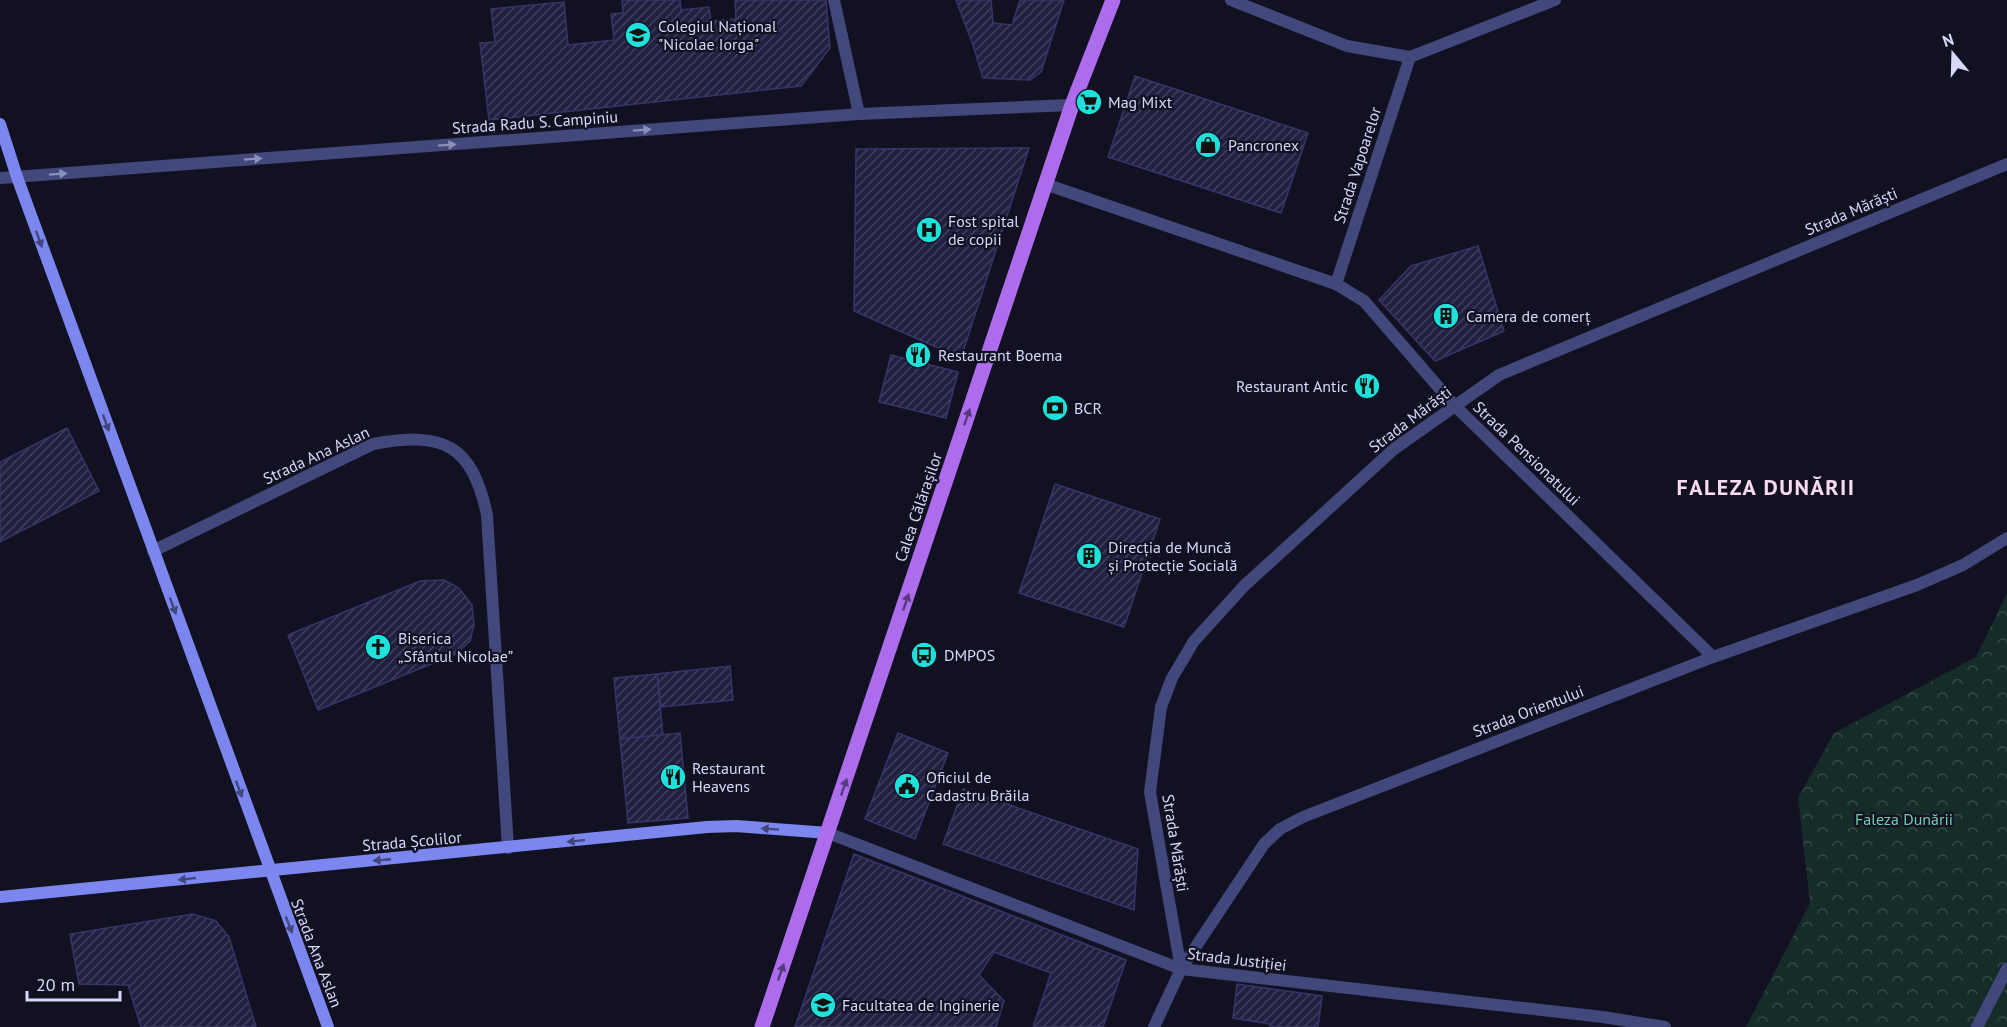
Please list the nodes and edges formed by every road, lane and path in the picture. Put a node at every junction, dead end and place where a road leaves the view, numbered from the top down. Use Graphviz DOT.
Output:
graph roads {
  1 [pos="834,0"];
  2 [pos="1113,0"];
  3 [pos="1230,0"];
  4 [pos="1555,0"];
  5 [pos="1410,57"];
  6 [pos="1072,105"];
  7 [pos="859,114"];
  8 [pos="0,124"];
  9 [pos="2007,164"];
  10 [pos="17,177"];
  11 [pos="0,178"];
  12 [pos="1045,184"];
  13 [pos="1336,284"];
  14 [pos="1454,405"];
  15 [pos="2007,538"];
  16 [pos="153,552"];
  17 [pos="1713,657"];
  18 [pos="828,834"];
  19 [pos="508,848"];
  20 [pos="269,871"];
  21 [pos="0,897"];
  22 [pos="1181,969"];
  23 [pos="2007,969"];
  24 [pos="328,1027"];
  25 [pos="762,1027"];
  26 [pos="1154,1027"];
  27 [pos="1665,1027"];
  28 [pos="1977,1027"];
  1 -- 7 [label="street"];
  2 -- 6 [label="main road, Calea Călărașilor"];
  3 -- 5 [label="street"];
  4 -- 5 [label="street"];
  5 -- 13 [label="street, Strada Vapoarelor"];
  6 -- 7 [label="street, Strada Radu S. Campiniu"];
  6 -- 12 [label="main road, Calea Călărașilor"];
  10 -- 7 [label="street, Strada Radu S. Campiniu, one-way"];
  8 -- 10 [label="main road, Strada Ana Aslan"];
  9 -- 14 [label="street, Strada Mărăști"];
  10 -- 11 [label="street, Strada Radu S. Campiniu"];
  10 -- 16 [label="main road, Strada Ana Aslan, one-way"];
  12 -- 13 [label="street, Strada Pensionatului"];
  18 -- 12 [label="main road, Calea Călărașilor, one-way"];
  13 -- 14 [label="street, Strada Pensionatului"];
  14 -- 17 [label="street, Strada Pensionatului"];
  14 -- 22 [label="street, Strada Mărăști"];
  15 -- 17 [label="street, Strada Orientului"];
  16 -- 19 [label="street, Strada Ana Aslan"];
  16 -- 20 [label="main road, Strada Ana Aslan, one-way"];
  17 -- 22 [label="street, Strada Orientului"];
  18 -- 19 [label="main road, Strada Școlilor, one-way"];
  18 -- 22 [label="street, Strada Justiției"];
  25 -- 18 [label="main road, Calea Călărașilor, one-way"];
  19 -- 20 [label="main road, Strada Școlilor, one-way"];
  20 -- 21 [label="main road, Strada Școlilor, one-way"];
  20 -- 24 [label="main road, Strada Ana Aslan, one-way"];
  22 -- 26 [label="street, Strada Orientului"];
  22 -- 27 [label="street, Strada Justiției"];
  23 -- 28 [label="street"];
}
